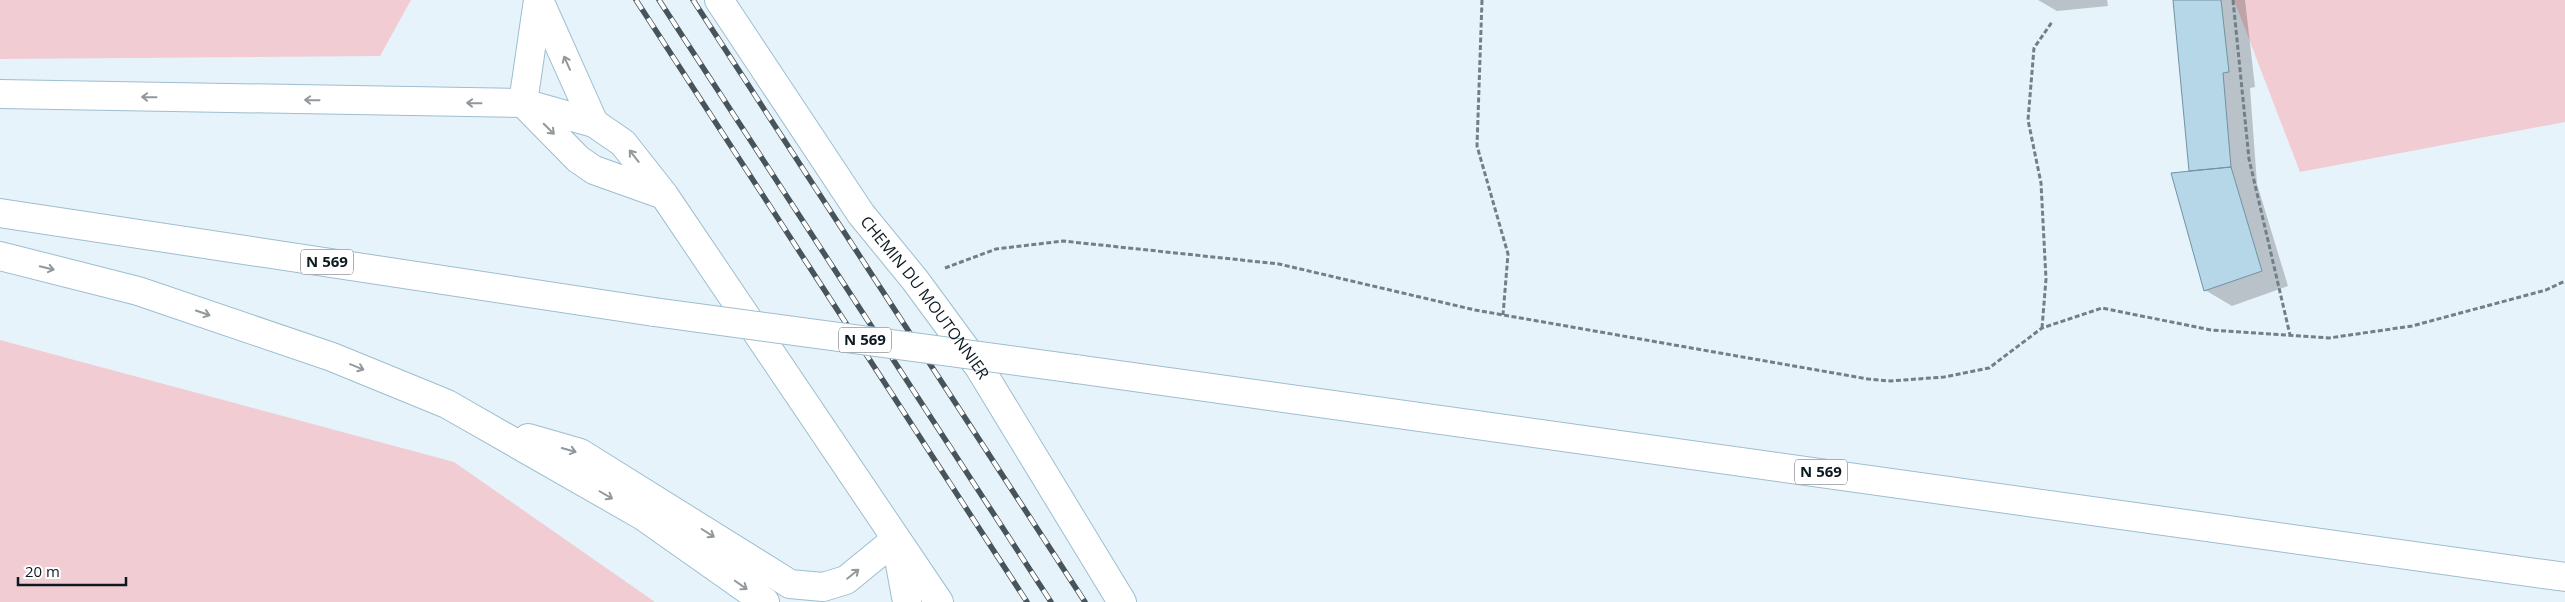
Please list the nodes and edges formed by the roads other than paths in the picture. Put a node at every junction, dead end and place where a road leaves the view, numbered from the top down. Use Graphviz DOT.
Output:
graph roads {
  1 [pos="538,0"];
  2 [pos="719,0"];
  3 [pos="0,94"];
  4 [pos="523,104"];
  5 [pos="594,123"];
  6 [pos="664,195"];
  7 [pos="0,212"];
  8 [pos="0,256"];
  9 [pos="488,427"];
  10 [pos="895,540"];
  11 [pos="2565,577"];
  12 [pos="765,602"];
  13 [pos="907,602"];
  14 [pos="939,602"];
  15 [pos="1122,602"];
  1 -- 4 [label="main road"];
  5 -- 1 [label="main road, one-way"];
  2 -- 15 [label="main road, CHEMIN DU MOUTONNIER"];
  4 -- 3 [label="main road, one-way"];
  4 -- 5 [label="main road"];
  4 -- 6 [label="main road, one-way"];
  6 -- 5 [label="main road, one-way"];
  6 -- 10 [label="main road"];
  7 -- 11 [label="main road, N 569, bridge"];
  8 -- 9 [label="main road, one-way"];
  9 -- 10 [label="main road, one-way"];
  9 -- 12 [label="main road, one-way"];
  10 -- 13 [label="main road"];
  10 -- 14 [label="main road"];
}
